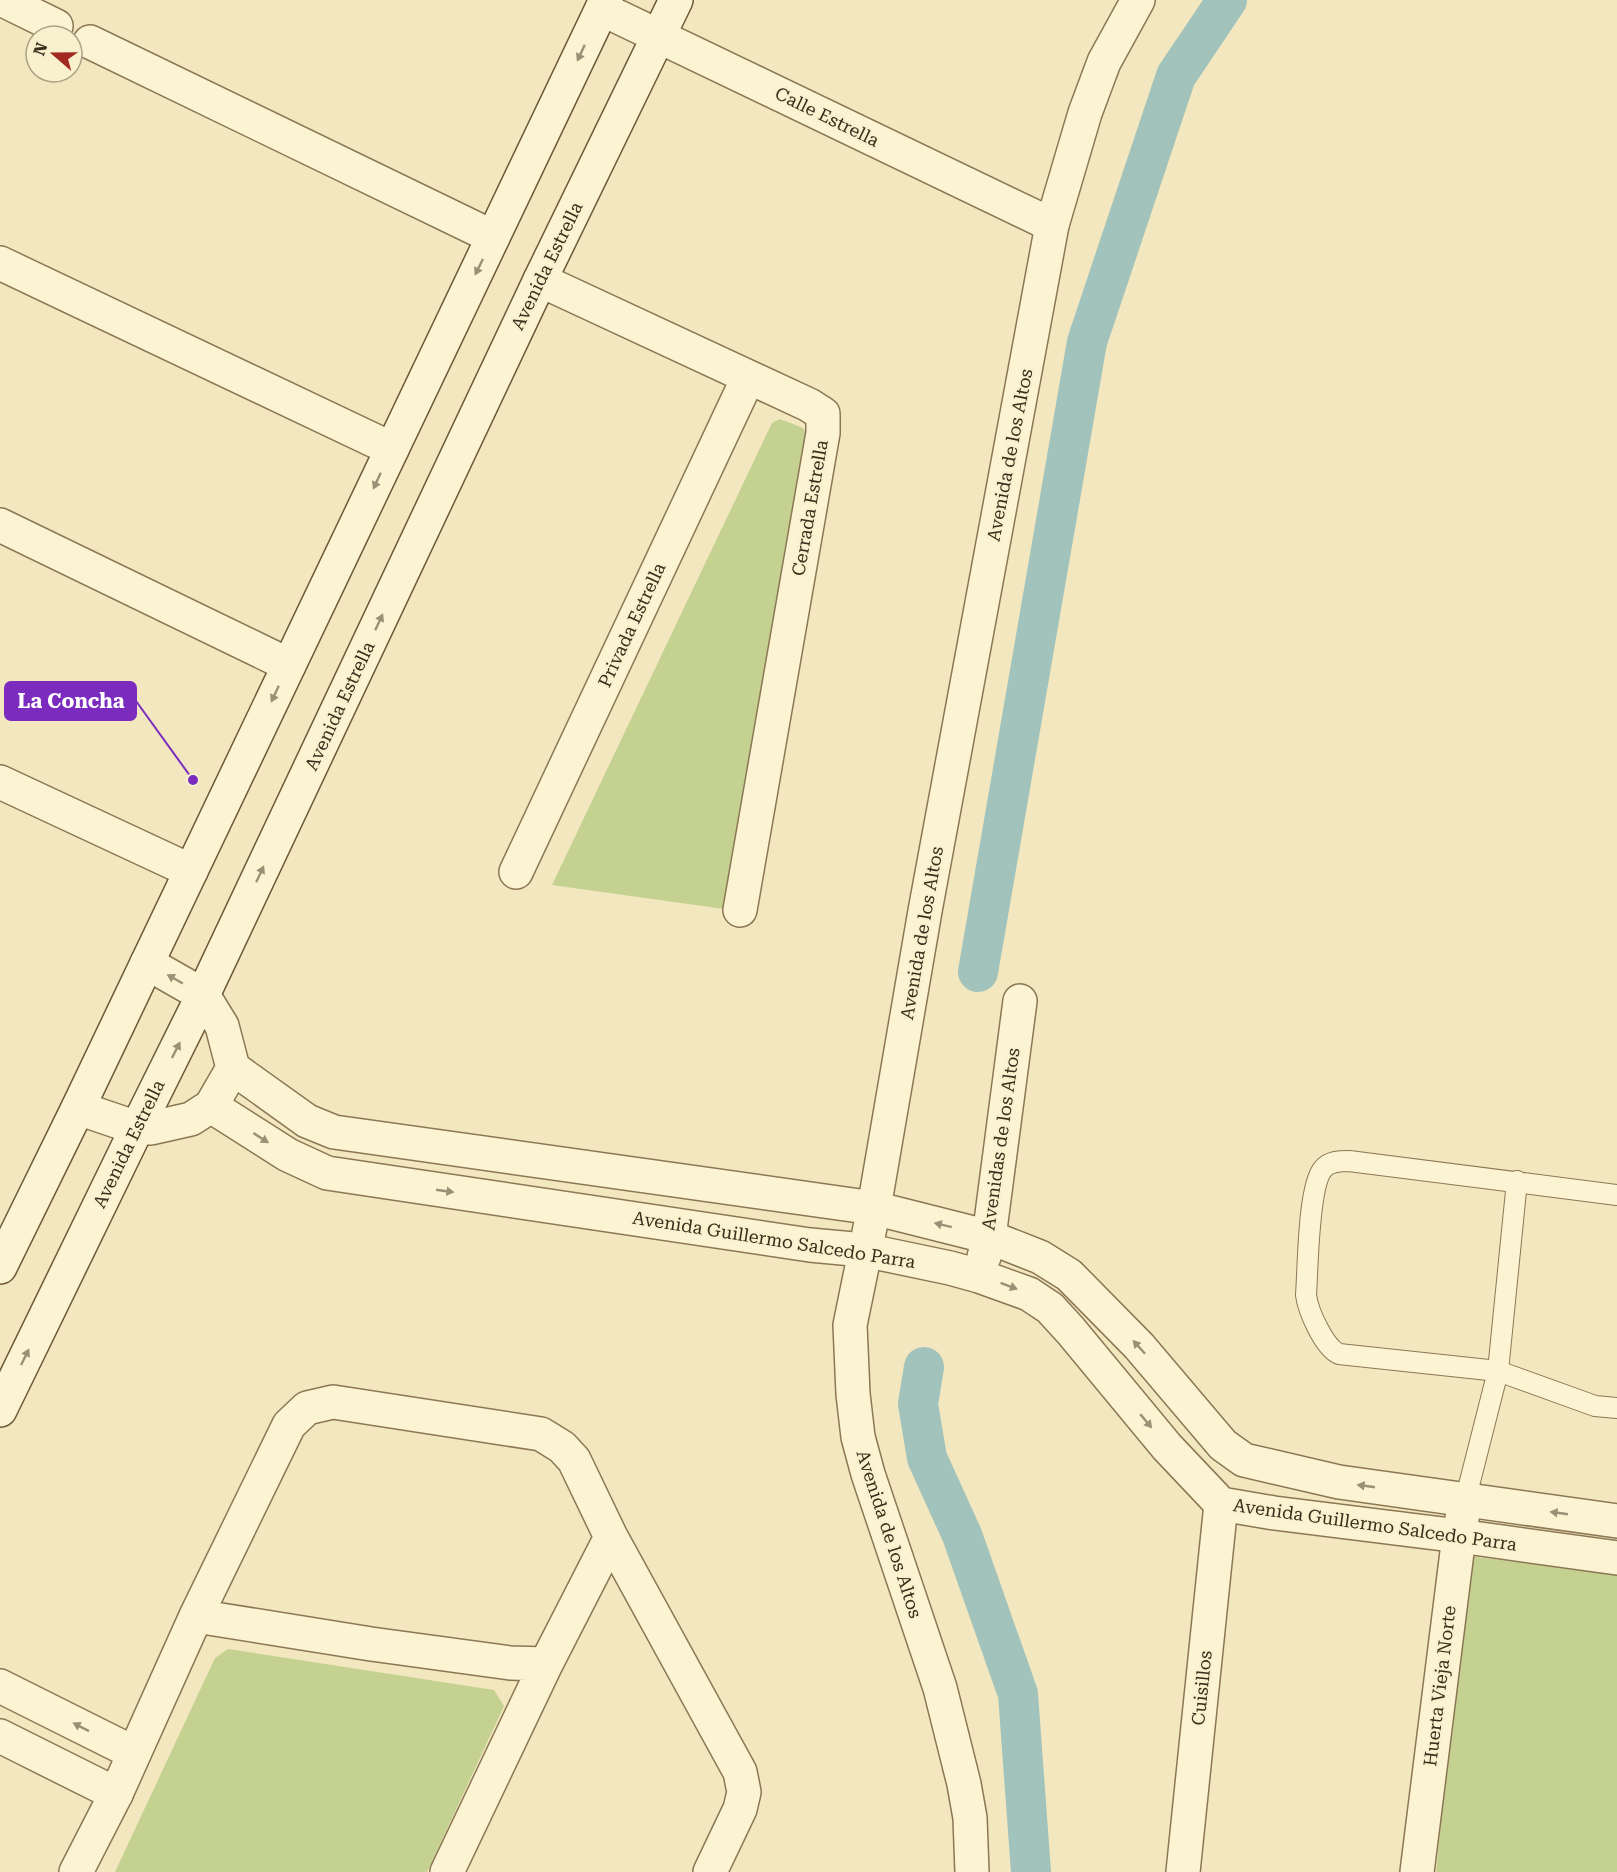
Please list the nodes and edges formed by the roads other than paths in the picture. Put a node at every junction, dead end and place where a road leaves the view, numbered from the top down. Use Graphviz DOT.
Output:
graph roads {
  1 [pos="3,0"];
  2 [pos="676,0"];
  3 [pos="1138,0"];
  4 [pos="604,4"];
  5 [pos="52,24"];
  6 [pos="658,37"];
  7 [pos="90,42"];
  8 [pos="1052,225"];
  9 [pos="493,237"];
  10 [pos="0,263"];
  11 [pos="540,280"];
  12 [pos="748,378"];
  13 [pos="392,449"];
  14 [pos="0,525"];
  15 [pos="289,665"];
  16 [pos="0,782"];
  17 [pos="191,871"];
  18 [pos="516,872"];
  19 [pos="740,910"];
  20 [pos="147,963"];
  21 [pos="203,995"];
  22 [pos="1020,1001"];
  23 [pos="233,1068"];
  24 [pos="211,1106"];
  25 [pos="78,1108"];
  26 [pos="307,1121"];
  27 [pos="137,1128"];
  28 [pos="288,1155"];
  29 [pos="581,1167"];
  30 [pos="1517,1181"];
  31 [pos="1617,1195"];
  32 [pos="874,1208"];
  33 [pos="575,1210"];
  34 [pos="989,1237"];
  35 [pos="864,1250"];
  36 [pos="0,1267"];
  37 [pos="979,1276"];
  38 [pos="1498,1371"];
  39 [pos="1617,1408"];
  40 [pos="0,1410"];
  41 [pos="1465,1501"];
  42 [pos="1221,1504"];
  43 [pos="1617,1521"];
  44 [pos="1459,1536"];
  45 [pos="611,1537"];
  46 [pos="1617,1558"];
  47 [pos="196,1616"];
  48 [pos="546,1664"];
  49 [pos="0,1686"];
  50 [pos="0,1736"];
  51 [pos="134,1753"];
  52 [pos="116,1794"];
  53 [pos="76,1872"];
  54 [pos="447,1872"];
  55 [pos="710,1872"];
  56 [pos="972,1872"];
  57 [pos="1183,1872"];
  58 [pos="1417,1872"];
  1 -- 5 [label="street"];
  2 -- 6 [label="street, Avenida Estrella"];
  3 -- 8 [label="street, Avenida de los Altos"];
  4 -- 6 [label="street, Calle Estrella"];
  4 -- 9 [label="street, one-way"];
  6 -- 8 [label="street, Calle Estrella"];
  6 -- 11 [label="street, Avenida Estrella"];
  7 -- 9 [label="street"];
  8 -- 32 [label="street, Avenida de los Altos"];
  9 -- 13 [label="street, one-way"];
  10 -- 13 [label="street"];
  11 -- 12 [label="street, Cerrada Estrella"];
  21 -- 11 [label="street, Avenida Estrella, one-way"];
  12 -- 18 [label="street, Privada Estrella"];
  12 -- 19 [label="street, Cerrada Estrella"];
  13 -- 15 [label="street, one-way"];
  14 -- 15 [label="street"];
  15 -- 17 [label="street, one-way"];
  16 -- 17 [label="street"];
  17 -- 20 [label="street"];
  21 -- 20 [label="street, one-way"];
  20 -- 25 [label="street"];
  21 -- 23 [label="street"];
  27 -- 21 [label="street, Avenida Estrella, one-way"];
  22 -- 34 [label="street, Avenidas de los Altos"];
  23 -- 24 [label="street"];
  23 -- 26 [label="street, Avenida Guillermo Salcedo Parra"];
  24 -- 27 [label="street"];
  24 -- 28 [label="street, Avenida Guillermo Salcedo Parra, one-way"];
  25 -- 27 [label="street"];
  25 -- 36 [label="street"];
  26 -- 28 [label="street"];
  26 -- 29 [label="street, Avenida Guillermo Salcedo Parra"];
  40 -- 27 [label="street, Avenida Estrella, one-way"];
  28 -- 33 [label="street, Avenida Guillermo Salcedo Parra, one-way"];
  29 -- 32 [label="street, Avenida Guillermo Salcedo Parra"];
  29 -- 33 [label="street"];
  30 -- 31 [label="lane"];
  30 -- 38 [label="lane"];
  30 -- 38 [label="lane"];
  34 -- 32 [label="street, Avenida Guillermo Salcedo Parra, one-way"];
  32 -- 35 [label="street, Avenida de los Altos"];
  33 -- 35 [label="street, Avenida Guillermo Salcedo Parra"];
  34 -- 37 [label="street, Avenidas de los Altos"];
  41 -- 34 [label="street, Avenida Guillermo Salcedo Parra, one-way"];
  35 -- 37 [label="street, Avenida Guillermo Salcedo Parra"];
  35 -- 56 [label="street, Avenida de los Altos"];
  37 -- 42 [label="street, Avenida Guillermo Salcedo Parra, one-way"];
  38 -- 39 [label="lane"];
  38 -- 41 [label="lane"];
  43 -- 41 [label="street, Avenida Guillermo Salcedo Parra, one-way"];
  41 -- 44 [label="street, Huerta Vieja Norte"];
  42 -- 44 [label="street, Avenida Guillermo Salcedo Parra"];
  42 -- 57 [label="street, Cuisillos"];
  44 -- 46 [label="street, Avenida Guillermo Salcedo Parra"];
  44 -- 58 [label="street, Huerta Vieja Norte"];
  45 -- 47 [label="street"];
  45 -- 48 [label="street"];
  45 -- 55 [label="street"];
  47 -- 48 [label="street"];
  47 -- 51 [label="street"];
  48 -- 54 [label="street"];
  51 -- 49 [label="street, one-way"];
  50 -- 52 [label="street"];
  51 -- 52 [label="street"];
  52 -- 53 [label="street"];
}
